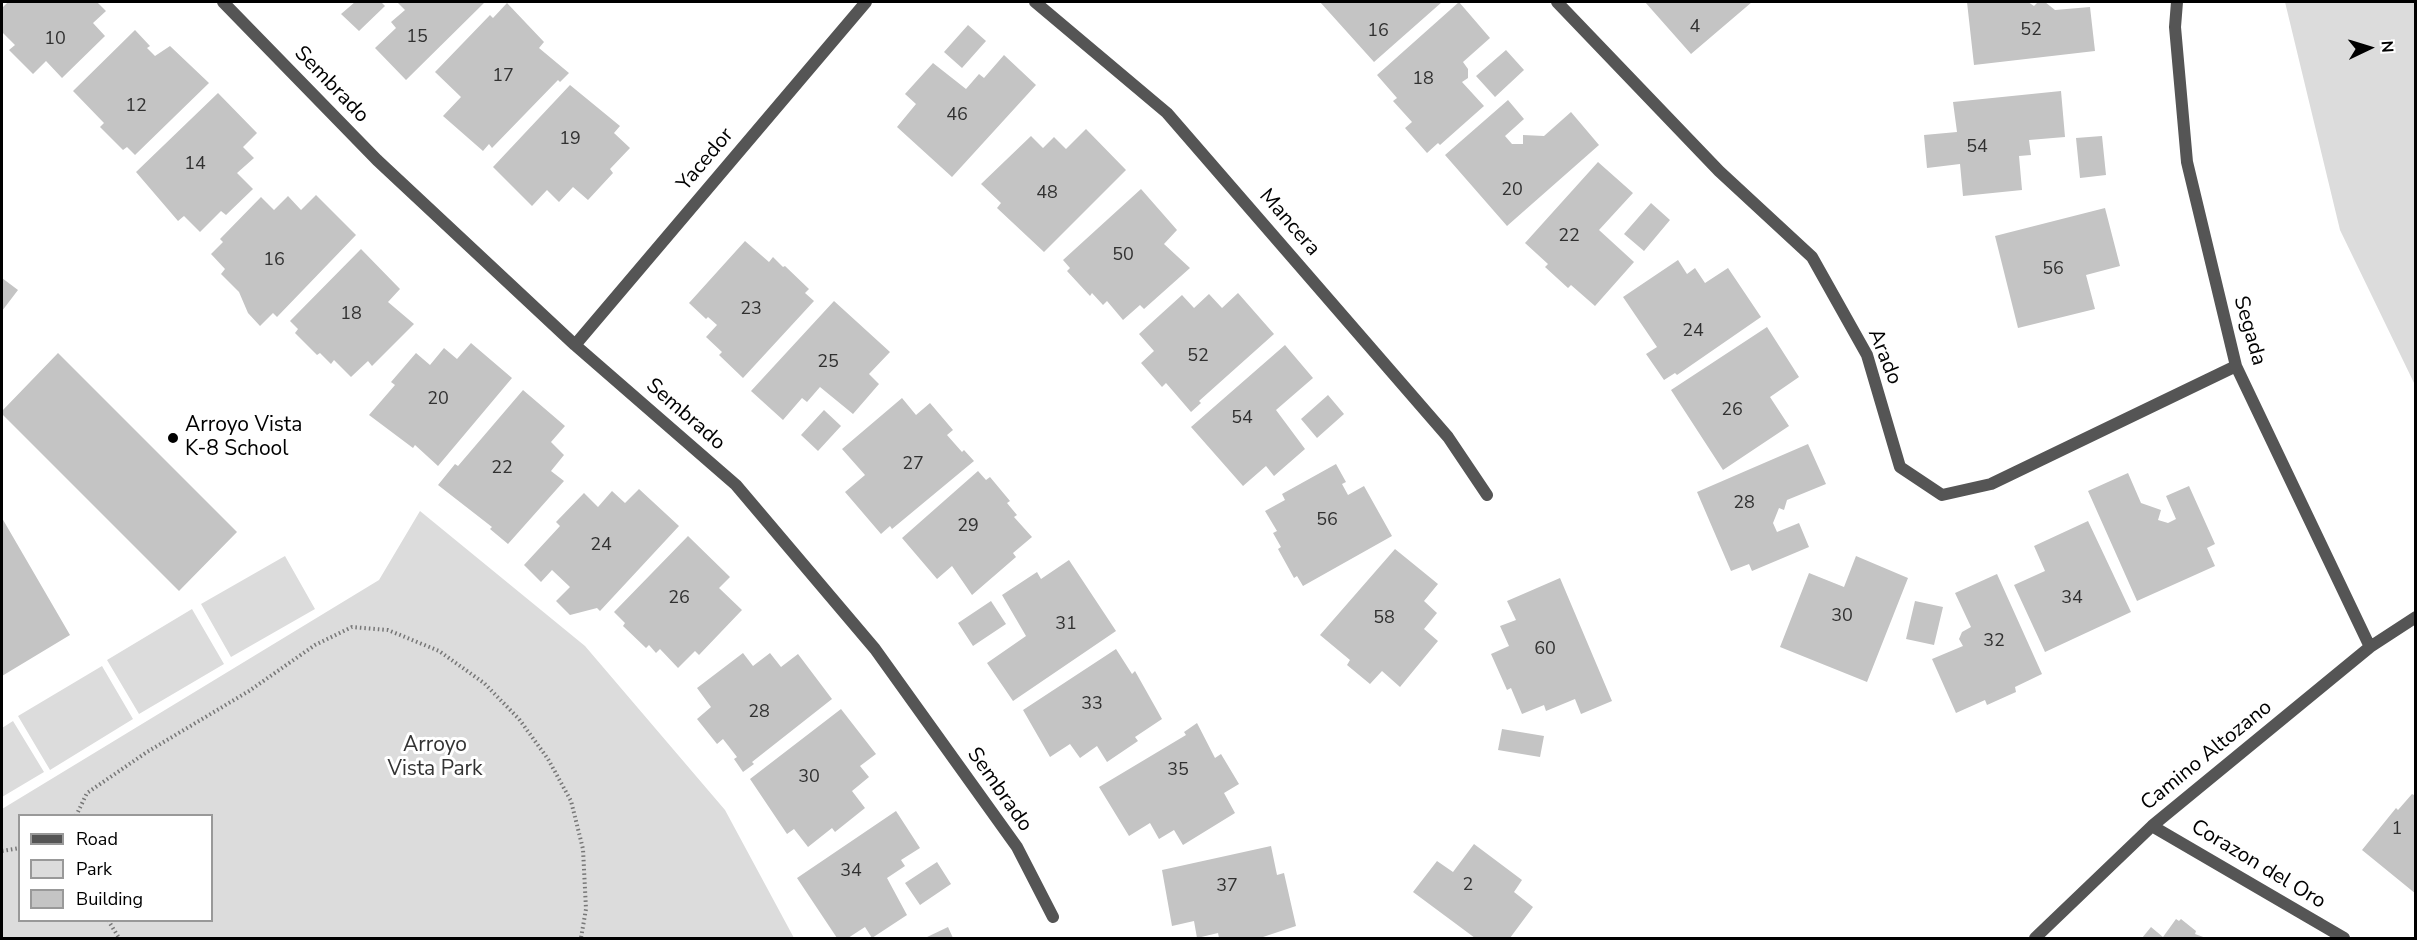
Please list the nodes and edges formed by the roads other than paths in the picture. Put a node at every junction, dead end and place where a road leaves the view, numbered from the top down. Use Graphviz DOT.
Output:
graph roads {
  1 [pos="222,2"];
  2 [pos="866,2"];
  3 [pos="1035,2"];
  4 [pos="1557,2"];
  5 [pos="2177,2"];
  6 [pos="575,345"];
  7 [pos="2236,366"];
  8 [pos="1486,495"];
  9 [pos="2415,616"];
  10 [pos="2370,647"];
  11 [pos="2152,826"];
  12 [pos="1053,917"];
  13 [pos="2035,939"];
  14 [pos="2344,939"];
  1 -- 6 [label="street, Sembrado"];
  2 -- 6 [label="street, Yacedor"];
  3 -- 8 [label="street, Mancera"];
  4 -- 7 [label="street, Arado"];
  5 -- 7 [label="street, Segada"];
  6 -- 12 [label="street, Sembrado"];
  7 -- 10 [label="street, Segada"];
  9 -- 10 [label="street, Camino Altozano"];
  10 -- 11 [label="street, Camino Altozano"];
  11 -- 13 [label="street, Camino Altozano"];
  11 -- 14 [label="street, Corazon del Oro"];
}
